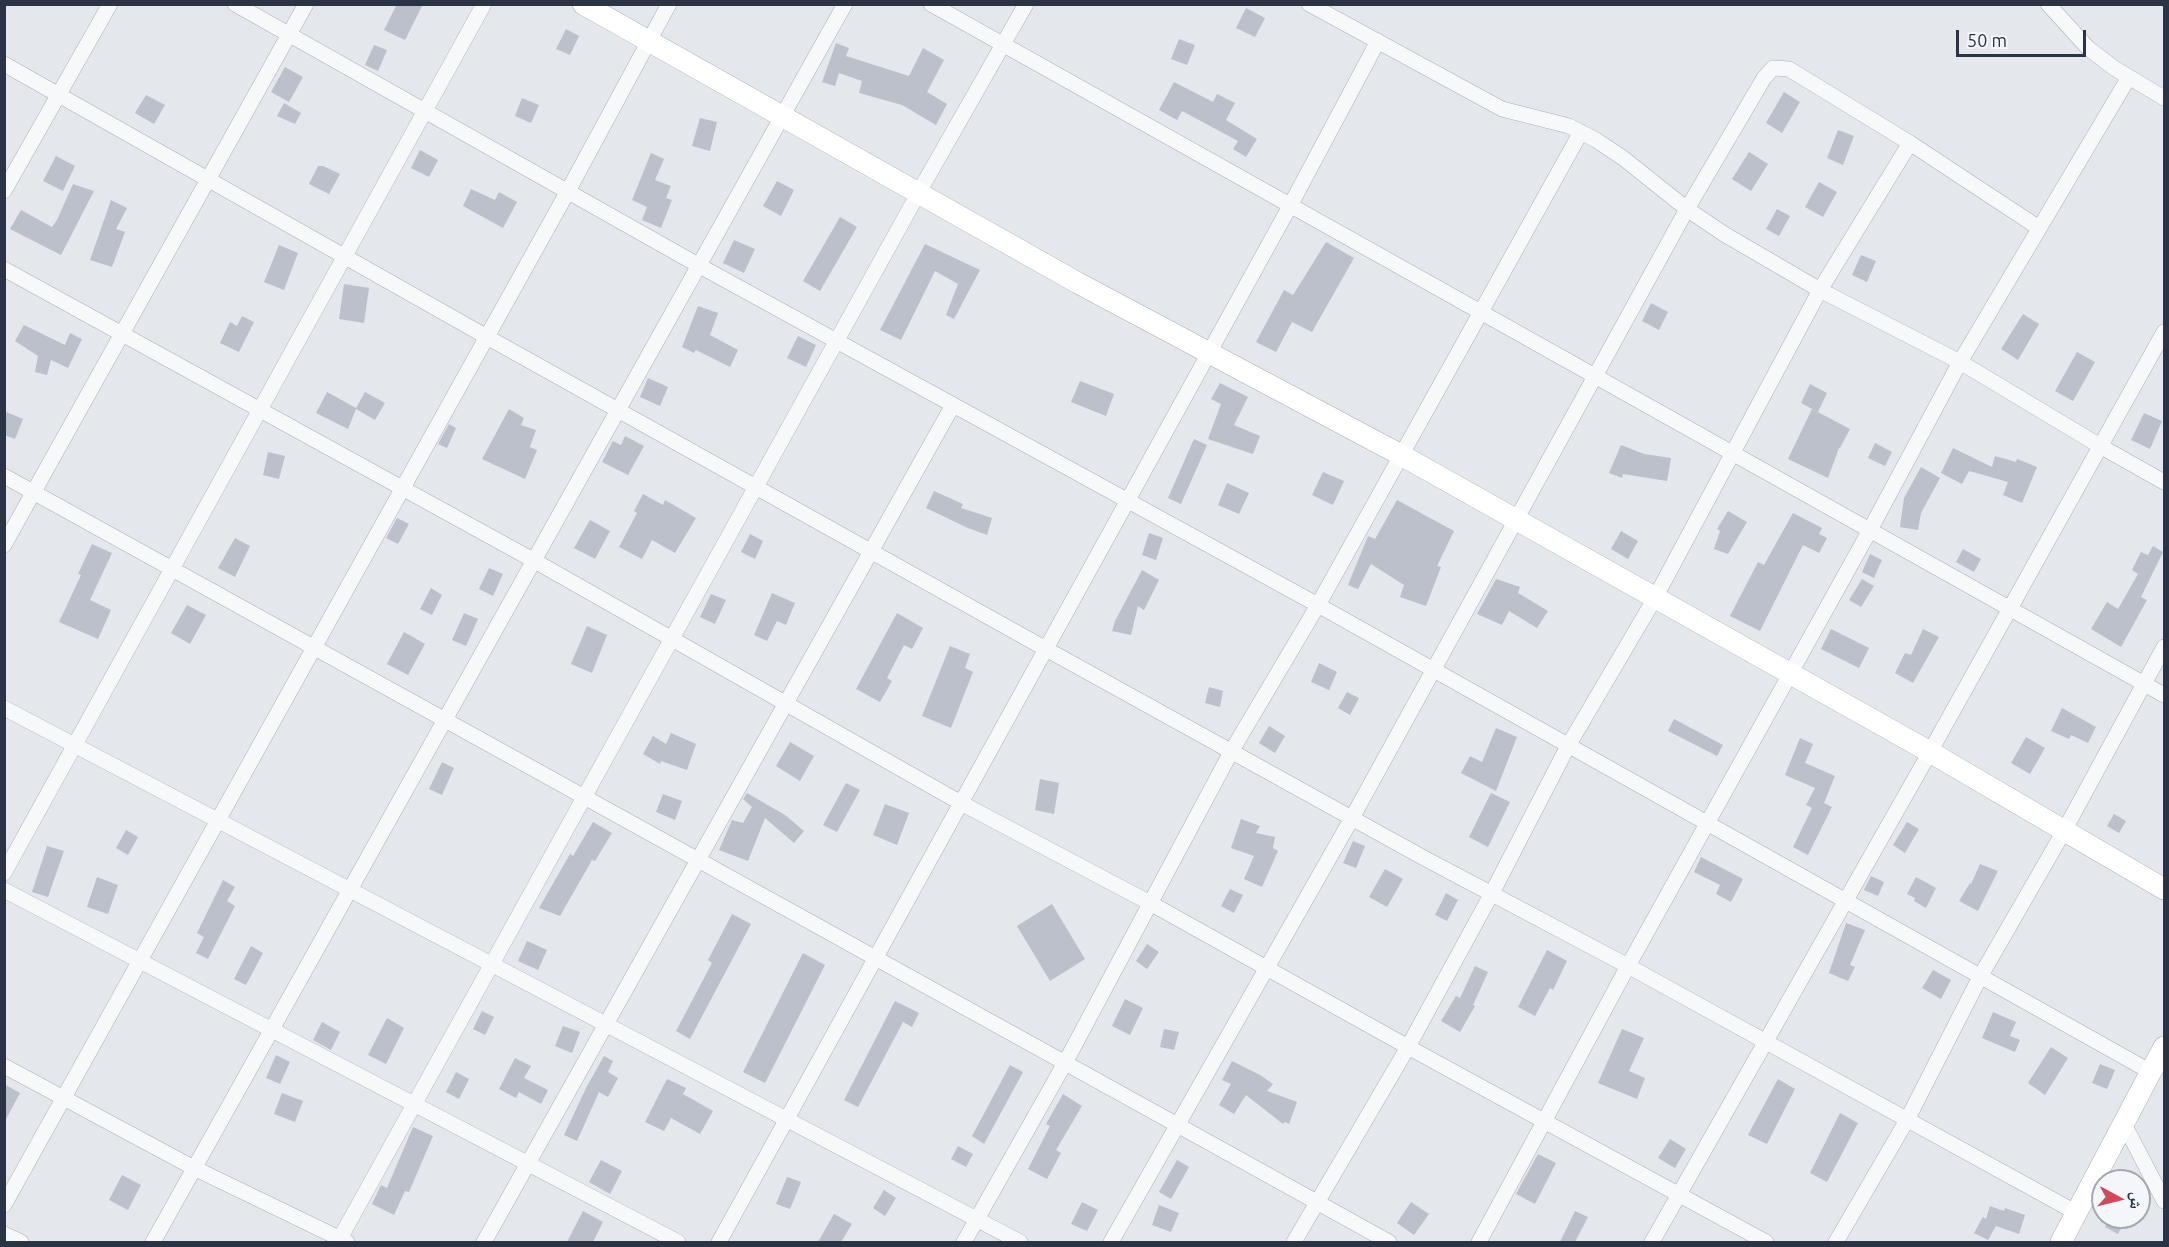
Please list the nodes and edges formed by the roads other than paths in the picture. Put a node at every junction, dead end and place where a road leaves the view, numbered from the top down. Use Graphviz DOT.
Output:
graph roads {
  1 [pos="110,4"];
  2 [pos="235,4"];
  3 [pos="306,4"];
  4 [pos="484,4"];
  5 [pos="583,4"];
  6 [pos="669,4"];
  7 [pos="845,4"];
  8 [pos="931,4"];
  9 [pos="1026,4"];
  10 [pos="1309,4"];
  11 [pos="2048,4"];
  12 [pos="289,35"];
  13 [pos="649,41"];
  14 [pos="1378,41"];
  15 [pos="1003,45"];
  16 [pos="4,64"];
  17 [pos="2129,76"];
  18 [pos="59,96"];
  19 [pos="2164,98"];
  20 [pos="426,111"];
  21 [pos="782,115"];
  22 [pos="1581,132"];
  23 [pos="1910,143"];
  24 [pos="208,180"];
  25 [pos="4,191"];
  26 [pos="568,191"];
  27 [pos="919,192"];
  28 [pos="1290,206"];
  29 [pos="1687,209"];
  30 [pos="2039,228"];
  31 [pos="345,257"];
  32 [pos="698,264"];
  33 [pos="4,269"];
  34 [pos="1820,290"];
  35 [pos="1481,312"];
  36 [pos="2164,332"];
  37 [pos="122,334"];
  38 [pos="488,337"];
  39 [pos="838,341"];
  40 [pos="1208,354"];
  41 [pos="1960,362"];
  42 [pos="1595,376"];
  43 [pos="953,405"];
  44 [pos="618,409"];
  45 [pos="261,410"];
  46 [pos="2100,446"];
  47 [pos="1734,454"];
  48 [pos="1401,455"];
  49 [pos="4,476"];
  50 [pos="2164,482"];
  51 [pos="757,487"];
  52 [pos="403,489"];
  53 [pos="34,493"];
  54 [pos="1128,501"];
  55 [pos="1515,519"];
  56 [pos="1870,530"];
  57 [pos="4,545"];
  58 [pos="872,551"];
  59 [pos="533,560"];
  60 [pos="173,569"];
  61 [pos="1655,597"];
  62 [pos="1318,605"];
  63 [pos="2010,609"];
  64 [pos="672,639"];
  65 [pos="2164,647"];
  66 [pos="314,648"];
  67 [pos="1046,649"];
  68 [pos="1433,670"];
  69 [pos="1790,674"];
  70 [pos="2144,684"];
  71 [pos="2164,695"];
  72 [pos="786,704"];
  73 [pos="4,708"];
  74 [pos="445,720"];
  75 [pos="75,745"];
  76 [pos="1568,746"];
  77 [pos="1231,752"];
  78 [pos="1930,752"];
  79 [pos="585,798"];
  80 [pos="961,803"];
  81 [pos="1352,818"];
  82 [pos="218,821"];
  83 [pos="1706,824"];
  84 [pos="2064,831"];
  85 [pos="698,860"];
  86 [pos="4,873"];
  87 [pos="2164,889"];
  88 [pos="4,890"];
  89 [pos="350,890"];
  90 [pos="1492,893"];
  91 [pos="1845,902"];
  92 [pos="1150,903"];
  93 [pos="875,958"];
  94 [pos="140,961"];
  95 [pos="492,965"];
  96 [pos="1628,966"];
  97 [pos="1268,969"];
  98 [pos="1980,977"];
  99 [pos="606,1025"];
  100 [pos="272,1030"];
  101 [pos="1766,1042"];
  102 [pos="1408,1047"];
  103 [pos="2164,1047"];
  104 [pos="1065,1063"];
  105 [pos="4,1066"];
  106 [pos="2151,1072"];
  107 [pos="64,1098"];
  108 [pos="414,1105"];
  109 [pos="786,1120"];
  110 [pos="1907,1120"];
  111 [pos="1543,1121"];
  112 [pos="2124,1124"];
  113 [pos="1178,1126"];
  114 [pos="528,1164"];
  115 [pos="194,1168"];
  116 [pos="1679,1195"];
  117 [pos="2164,1202"];
  118 [pos="1317,1203"];
  119 [pos="4,1206"];
  120 [pos="2076,1213"];
  121 [pos="976,1220"];
  122 [pos="4,1234"];
  123 [pos="341,1241"];
  124 [pos="21,1242"];
  125 [pos="153,1242"];
  126 [pos="484,1242"];
  127 [pos="678,1242"];
  128 [pos="719,1242"];
  129 [pos="964,1242"];
  130 [pos="1020,1242"];
  131 [pos="1111,1242"];
  132 [pos="1294,1242"];
  133 [pos="1389,1242"];
  134 [pos="1479,1242"];
  135 [pos="1653,1242"];
  136 [pos="1766,1242"];
  137 [pos="1836,1242"];
  138 [pos="2061,1242"];
  1 -- 18 [label="street"];
  2 -- 12 [label="street"];
  3 -- 12 [label="street"];
  4 -- 20 [label="street"];
  5 -- 13 [label="main road"];
  6 -- 13 [label="street"];
  7 -- 21 [label="street"];
  8 -- 15 [label="street"];
  9 -- 15 [label="street"];
  10 -- 14 [label="street"];
  11 -- 17 [label="street"];
  12 -- 20 [label="street"];
  12 -- 24 [label="street"];
  13 -- 21 [label="main road"];
  13 -- 26 [label="street"];
  14 -- 22 [label="street"];
  14 -- 28 [label="street"];
  15 -- 27 [label="street"];
  15 -- 28 [label="street"];
  16 -- 18 [label="street"];
  17 -- 19 [label="street"];
  17 -- 30 [label="street"];
  18 -- 24 [label="street"];
  18 -- 25 [label="street"];
  20 -- 26 [label="street"];
  20 -- 31 [label="street"];
  21 -- 27 [label="main road"];
  21 -- 32 [label="street"];
  22 -- 29 [label="street"];
  22 -- 35 [label="street"];
  23 -- 29 [label="street"];
  23 -- 30 [label="street"];
  23 -- 34 [label="street"];
  24 -- 31 [label="street"];
  24 -- 37 [label="street"];
  26 -- 32 [label="street"];
  26 -- 38 [label="street"];
  27 -- 39 [label="street"];
  27 -- 40 [label="main road"];
  28 -- 35 [label="street"];
  28 -- 40 [label="street"];
  29 -- 34 [label="street"];
  29 -- 42 [label="street"];
  30 -- 41 [label="street"];
  31 -- 38 [label="street"];
  31 -- 45 [label="street"];
  32 -- 39 [label="street"];
  32 -- 44 [label="street"];
  33 -- 37 [label="street"];
  34 -- 41 [label="street"];
  34 -- 47 [label="street"];
  35 -- 42 [label="street"];
  35 -- 48 [label="street"];
  36 -- 46 [label="street"];
  37 -- 45 [label="street"];
  37 -- 53 [label="street"];
  38 -- 44 [label="street"];
  38 -- 52 [label="street"];
  39 -- 43 [label="street"];
  39 -- 51 [label="street"];
  40 -- 48 [label="main road"];
  40 -- 54 [label="street"];
  41 -- 46 [label="street"];
  41 -- 56 [label="street"];
  42 -- 47 [label="street"];
  42 -- 55 [label="street"];
  43 -- 54 [label="street"];
  43 -- 58 [label="street"];
  44 -- 51 [label="street"];
  44 -- 59 [label="street"];
  45 -- 52 [label="street"];
  45 -- 60 [label="street"];
  46 -- 50 [label="street"];
  46 -- 63 [label="street"];
  47 -- 56 [label="street"];
  47 -- 61 [label="street"];
  48 -- 55 [label="main road"];
  48 -- 62 [label="street"];
  49 -- 53 [label="street"];
  51 -- 58 [label="street"];
  51 -- 64 [label="street"];
  52 -- 59 [label="street"];
  52 -- 66 [label="street"];
  53 -- 57 [label="street"];
  53 -- 60 [label="street"];
  54 -- 62 [label="street"];
  54 -- 67 [label="street"];
  55 -- 61 [label="main road"];
  55 -- 68 [label="street"];
  56 -- 63 [label="street"];
  56 -- 69 [label="street"];
  58 -- 67 [label="street"];
  58 -- 72 [label="street"];
  59 -- 64 [label="street"];
  59 -- 74 [label="street"];
  60 -- 66 [label="street"];
  60 -- 75 [label="street"];
  61 -- 69 [label="main road"];
  61 -- 76 [label="street"];
  62 -- 68 [label="street"];
  62 -- 77 [label="street"];
  63 -- 70 [label="street"];
  63 -- 78 [label="street"];
  64 -- 72 [label="street"];
  64 -- 79 [label="street"];
  65 -- 70 [label="street"];
  66 -- 74 [label="street"];
  66 -- 82 [label="street"];
  67 -- 77 [label="street"];
  67 -- 80 [label="street"];
  68 -- 76 [label="street"];
  68 -- 81 [label="street"];
  69 -- 78 [label="main road"];
  69 -- 83 [label="street"];
  70 -- 71 [label="street"];
  70 -- 84 [label="street"];
  72 -- 80 [label="street"];
  72 -- 85 [label="street"];
  73 -- 75 [label="street"];
  74 -- 79 [label="street"];
  74 -- 89 [label="street"];
  75 -- 82 [label="street"];
  75 -- 86 [label="street"];
  76 -- 83 [label="street"];
  76 -- 90 [label="street"];
  77 -- 81 [label="street"];
  77 -- 92 [label="street"];
  78 -- 84 [label="main road"];
  78 -- 91 [label="street"];
  79 -- 85 [label="street"];
  79 -- 95 [label="street"];
  80 -- 92 [label="street"];
  80 -- 93 [label="street"];
  81 -- 90 [label="street"];
  81 -- 97 [label="street"];
  82 -- 89 [label="street"];
  82 -- 94 [label="street"];
  83 -- 91 [label="street"];
  83 -- 96 [label="street"];
  84 -- 87 [label="main road"];
  84 -- 98 [label="street"];
  85 -- 93 [label="street"];
  85 -- 99 [label="street"];
  88 -- 94 [label="street"];
  89 -- 95 [label="street"];
  89 -- 100 [label="street"];
  90 -- 96 [label="street"];
  90 -- 102 [label="street"];
  91 -- 98 [label="street"];
  91 -- 101 [label="street"];
  92 -- 97 [label="street"];
  92 -- 104 [label="street"];
  93 -- 104 [label="street"];
  93 -- 109 [label="street"];
  94 -- 100 [label="street"];
  94 -- 107 [label="street"];
  95 -- 99 [label="street"];
  95 -- 108 [label="street"];
  96 -- 101 [label="street"];
  96 -- 111 [label="street"];
  97 -- 102 [label="street"];
  97 -- 113 [label="street"];
  98 -- 106 [label="street"];
  98 -- 110 [label="street"];
  99 -- 109 [label="street"];
  99 -- 114 [label="street"];
  100 -- 108 [label="street"];
  100 -- 115 [label="street"];
  101 -- 110 [label="street"];
  101 -- 116 [label="street"];
  102 -- 111 [label="street"];
  102 -- 118 [label="street"];
  103 -- 106 [label="main road"];
  104 -- 113 [label="street"];
  104 -- 121 [label="street"];
  105 -- 107 [label="street"];
  106 -- 112 [label="main road"];
  107 -- 115 [label="street"];
  107 -- 119 [label="street"];
  108 -- 114 [label="street"];
  108 -- 123 [label="street"];
  109 -- 121 [label="street"];
  109 -- 128 [label="street"];
  110 -- 120 [label="street"];
  110 -- 137 [label="street"];
  111 -- 116 [label="street"];
  111 -- 134 [label="street"];
  112 -- 117 [label="street"];
  112 -- 120 [label="main road"];
  113 -- 118 [label="street"];
  113 -- 131 [label="street"];
  114 -- 126 [label="street"];
  114 -- 127 [label="street"];
  115 -- 123 [label="street"];
  115 -- 125 [label="street"];
  116 -- 135 [label="street"];
  116 -- 136 [label="street"];
  118 -- 132 [label="street"];
  118 -- 133 [label="street"];
  120 -- 138 [label="main road"];
  121 -- 129 [label="street"];
  121 -- 130 [label="street"];
  122 -- 124 [label="street"];
}
